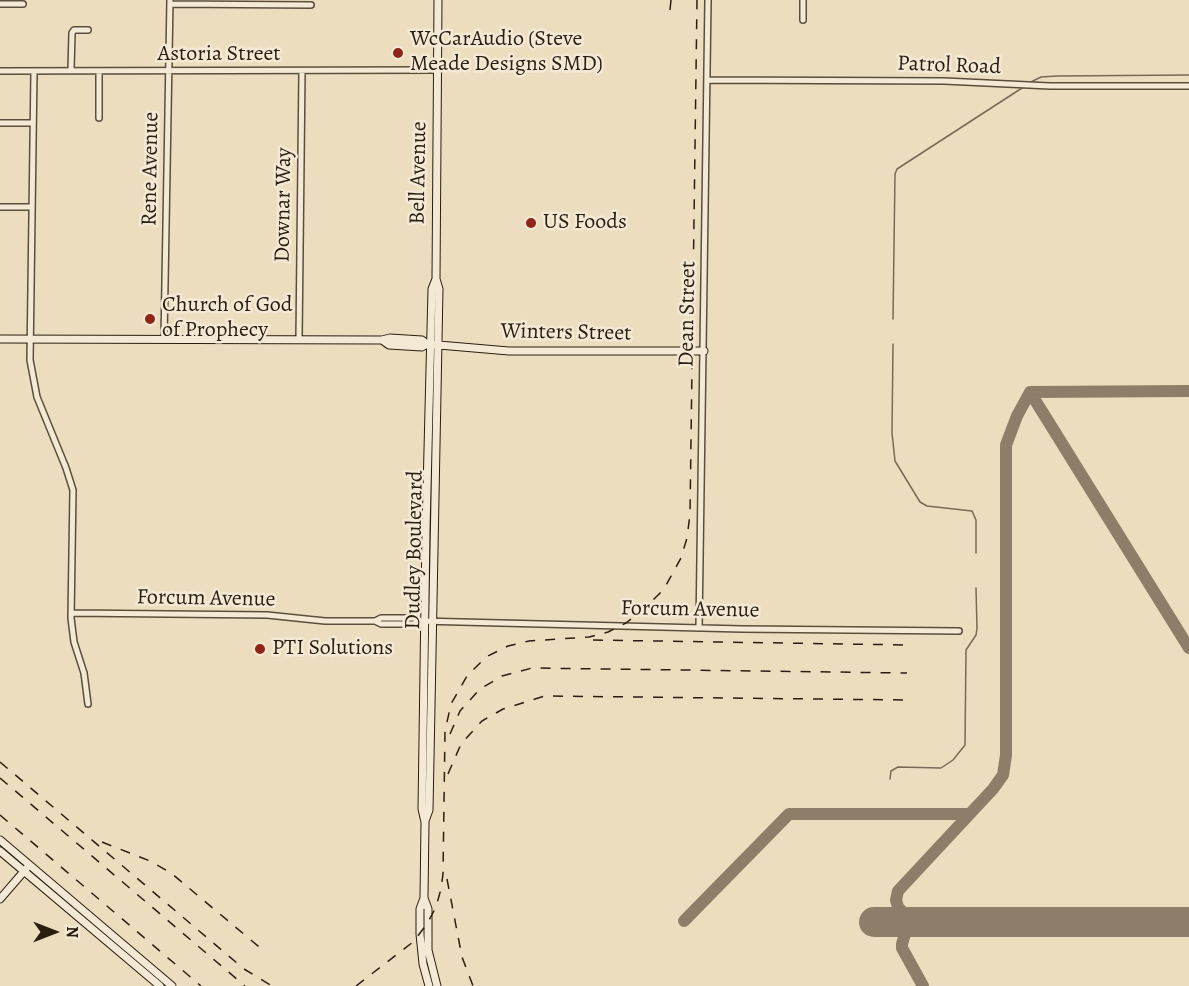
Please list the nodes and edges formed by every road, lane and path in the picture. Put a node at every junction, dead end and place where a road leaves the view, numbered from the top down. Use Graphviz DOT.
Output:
graph roads {
  1 [pos="438,0"];
  2 [pos="708,0"];
  3 [pos="803,0"];
  4 [pos="170,2"];
  5 [pos="0,4"];
  6 [pos="23,4"];
  7 [pos="311,5"];
  8 [pos="803,20"];
  9 [pos="88,30"];
  10 [pos="71,70"];
  11 [pos="439,70"];
  12 [pos="0,71"];
  13 [pos="34,71"];
  14 [pos="99,71"];
  15 [pos="169,71"];
  16 [pos="302,71"];
  17 [pos="708,80"];
  18 [pos="1189,86"];
  19 [pos="99,118"];
  20 [pos="0,123"];
  21 [pos="33,123"];
  22 [pos="0,207"];
  23 [pos="32,207"];
  24 [pos="436,279"];
  25 [pos="0,339"];
  26 [pos="31,339"];
  27 [pos="164,339"];
  28 [pos="300,339"];
  29 [pos="432,345"];
  30 [pos="704,351"];
  31 [pos="71,613"];
  32 [pos="425,621"];
  33 [pos="699,627"];
  34 [pos="959,631"];
  35 [pos="88,704"];
  36 [pos="0,840"];
  37 [pos="0,851"];
  38 [pos="29,865"];
  39 [pos="24,871"];
  40 [pos="424,898"];
  41 [pos="0,899"];
  42 [pos="159,986"];
  43 [pos="172,986"];
  44 [pos="429,986"];
  45 [pos="436,986"];
  1 -- 11 [label="main road, Bell Avenue"];
  2 -- 17 [label="street, Dean Street"];
  3 -- 8 [label="street"];
  4 -- 7 [label="street"];
  4 -- 15 [label="street, Rene Avenue"];
  5 -- 6 [label="street"];
  9 -- 10 [label="street"];
  10 -- 13 [label="street, Astoria Street"];
  10 -- 14 [label="street, Astoria Street"];
  11 -- 16 [label="street, Astoria Street"];
  11 -- 24 [label="main road, Bell Avenue"];
  12 -- 13 [label="street, Astoria Street"];
  13 -- 21 [label="street"];
  14 -- 15 [label="street, Astoria Street"];
  14 -- 19 [label="street"];
  15 -- 16 [label="street, Astoria Street"];
  15 -- 27 [label="street, Rene Avenue"];
  16 -- 28 [label="street, Downar Way"];
  17 -- 18 [label="street, Patrol Road"];
  17 -- 30 [label="street, Dean Street"];
  20 -- 21 [label="street"];
  21 -- 23 [label="street"];
  22 -- 23 [label="street"];
  23 -- 26 [label="street"];
  24 -- 29 [label="main road, Dudley Boulevard"];
  25 -- 26 [label="main road, Winters Street"];
  26 -- 27 [label="main road, Winters Street"];
  26 -- 31 [label="street"];
  27 -- 28 [label="main road, Winters Street"];
  28 -- 29 [label="main road, Winters Street"];
  29 -- 30 [label="main road, Winters Street"];
  29 -- 32 [label="main road, Dudley Boulevard"];
  30 -- 33 [label="street, Dean Street"];
  31 -- 32 [label="street, Forcum Avenue"];
  31 -- 35 [label="street"];
  32 -- 33 [label="street, Forcum Avenue"];
  32 -- 40 [label="main road, Dudley Boulevard"];
  33 -- 34 [label="street, Forcum Avenue"];
  36 -- 38 [label="main road"];
  37 -- 39 [label="main road"];
  38 -- 39 [label="main road"];
  38 -- 43 [label="main road"];
  39 -- 41 [label="main road"];
  39 -- 42 [label="main road"];
  40 -- 44 [label="main road, Dudley Boulevard"];
  40 -- 45 [label="main road, Dudley Boulevard"];
}
